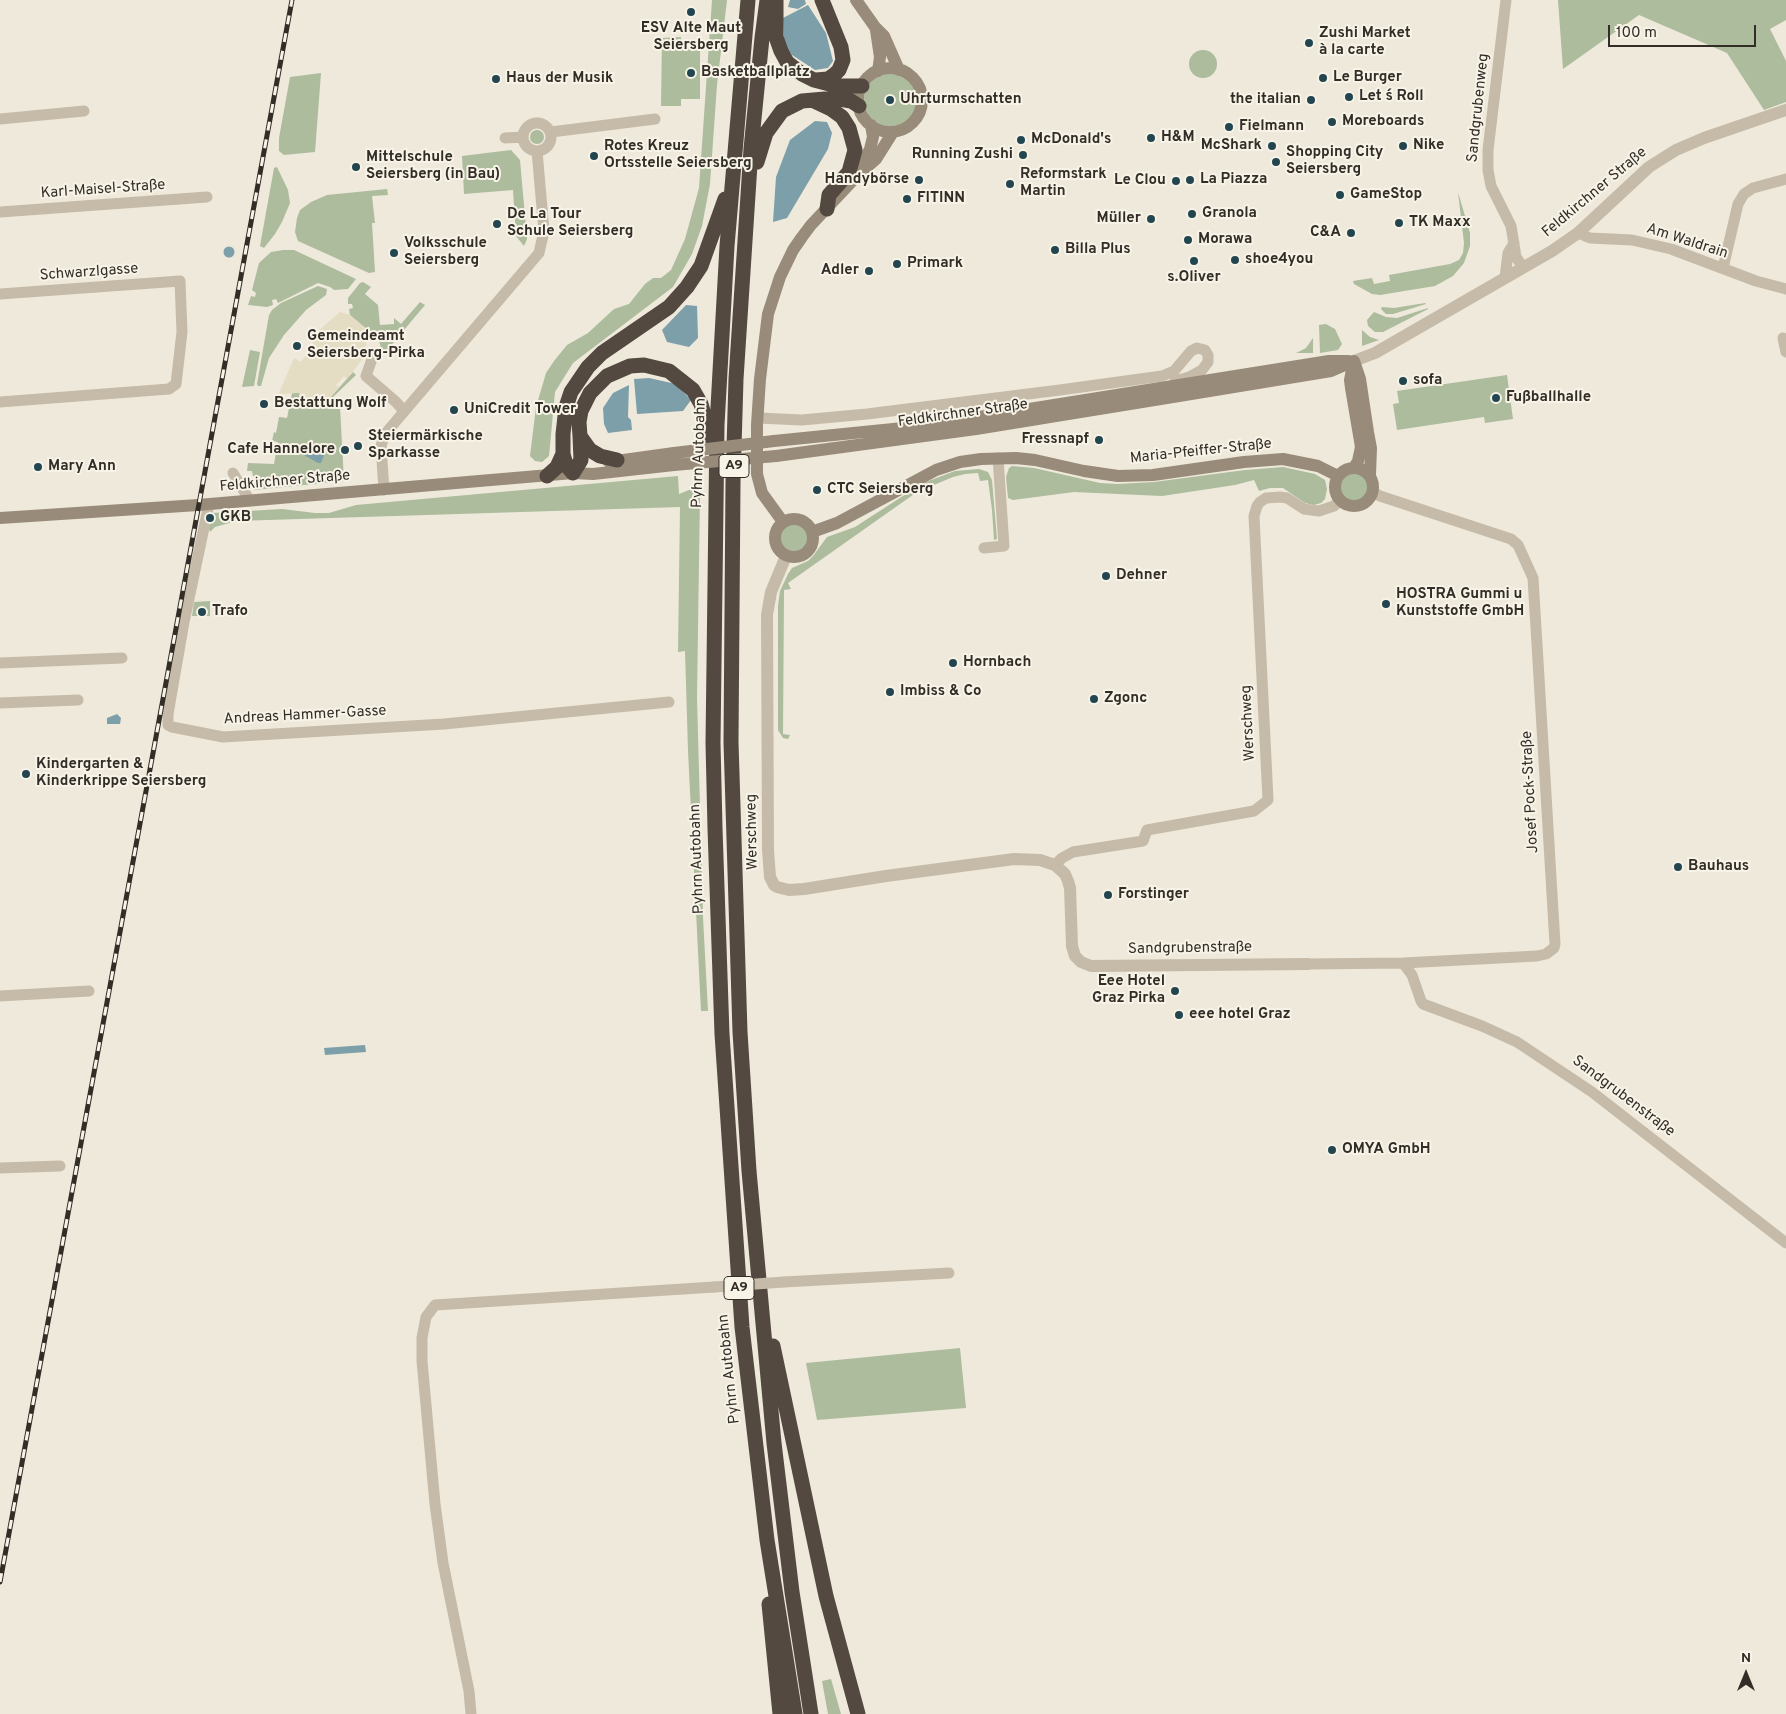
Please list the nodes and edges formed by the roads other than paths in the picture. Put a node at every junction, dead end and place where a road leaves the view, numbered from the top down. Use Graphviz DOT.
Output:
graph roads {
  1 [pos="748,0"];
  2 [pos="767,0"];
  3 [pos="776,0"];
  4 [pos="822,0"];
  5 [pos="856,0"];
  6 [pos="1506,0"];
  7 [pos="875,27"];
  8 [pos="898,70"];
  9 [pos="878,71"];
  10 [pos="814,80"];
  11 [pos="862,86"];
  12 [pos="813,101"];
  13 [pos="859,106"];
  14 [pos="1786,110"];
  15 [pos="84,111"];
  16 [pos="0,118"];
  17 [pos="656,119"];
  18 [pos="871,125"];
  19 [pos="551,132"];
  20 [pos="893,132"];
  21 [pos="523,137"];
  22 [pos="505,138"];
  23 [pos="537,151"];
  24 [pos="858,175"];
  25 [pos="732,179"];
  26 [pos="1786,179"];
  27 [pos="748,192"];
  28 [pos="207,197"];
  29 [pos="827,209"];
  30 [pos="0,212"];
  31 [pos="1578,232"];
  32 [pos="1514,243"];
  33 [pos="1523,267"];
  34 [pos="1722,268"];
  35 [pos="1505,278"];
  36 [pos="1786,289"];
  37 [pos="0,294"];
  38 [pos="1783,338"];
  39 [pos="1786,352"];
  40 [pos="372,359"];
  41 [pos="1354,361"];
  42 [pos="1148,390"];
  43 [pos="0,402"];
  44 [pos="404,411"];
  45 [pos="758,418"];
  46 [pos="580,436"];
  47 [pos="563,454"];
  48 [pos="998,458"];
  49 [pos="674,459"];
  50 [pos="617,460"];
  51 [pos="1354,468"];
  52 [pos="233,473"];
  53 [pos="573,473"];
  54 [pos="1370,475"];
  55 [pos="546,476"];
  56 [pos="1338,476"];
  57 [pos="716,482"];
  58 [pos="384,490"];
  59 [pos="1372,492"];
  60 [pos="1340,500"];
  61 [pos="250,501"];
  62 [pos="208,504"];
  63 [pos="0,518"];
  64 [pos="783,522"];
  65 [pos="812,532"];
  66 [pos="984,548"];
  67 [pos="786,556"];
  68 [pos="122,658"];
  69 [pos="0,664"];
  70 [pos="78,700"];
  71 [pos="669,702"];
  72 [pos="0,703"];
  73 [pos="1055,865"];
  74 [pos="1404,963"];
  75 [pos="1308,964"];
  76 [pos="89,990"];
  77 [pos="0,996"];
  78 [pos="60,1166"];
  79 [pos="0,1168"];
  80 [pos="1786,1243"];
  81 [pos="949,1273"];
  82 [pos="760,1294"];
  83 [pos="767,1540"];
  84 [pos="471,1714"];
  85 [pos="780,1714"];
  86 [pos="795,1714"];
  87 [pos="811,1714"];
  88 [pos="858,1714"];
  1 -- 25 [label="highway, Pyhrn Autobahn / A9"];
  2 -- 27 [label="highway, A9"];
  3 -- 10 [label="highway"];
  4 -- 10 [label="highway"];
  5 -- 7 [label="main road"];
  6 -- 32 [label="street, Sandgrubenweg"];
  7 -- 8 [label="main road"];
  7 -- 9 [label="main road"];
  8 -- 9 [label="main road"];
  8 -- 20 [label="main road"];
  9 -- 11 [label="main road"];
  10 -- 11 [label="highway"];
  11 -- 13 [label="main road"];
  12 -- 13 [label="highway"];
  12 -- 27 [label="highway"];
  12 -- 29 [label="highway"];
  13 -- 18 [label="main road"];
  14 -- 31 [label="street, Feldkirchner Straße"];
  15 -- 16 [label="street"];
  17 -- 19 [label="street"];
  18 -- 20 [label="main road"];
  18 -- 24 [label="main road"];
  19 -- 21 [label="street"];
  19 -- 23 [label="street"];
  20 -- 24 [label="main road"];
  21 -- 22 [label="street"];
  21 -- 23 [label="street"];
  23 -- 44 [label="street"];
  24 -- 29 [label="main road"];
  25 -- 47 [label="highway"];
  25 -- 57 [label="highway, Pyhrn Autobahn / A9"];
  26 -- 34 [label="street"];
  27 -- 82 [label="highway, A9"];
  28 -- 30 [label="street, Karl-Maisel-Straße"];
  29 -- 45 [label="main road"];
  31 -- 33 [label="street, Feldkirchner Straße"];
  31 -- 34 [label="street, Am Waldrain"];
  32 -- 33 [label="street, Sandgrubenweg"];
  32 -- 35 [label="street"];
  33 -- 35 [label="street, Feldkirchner Straße"];
  34 -- 36 [label="street, Am Waldrain"];
  35 -- 41 [label="street, Feldkirchner Straße"];
  37 -- 43 [label="street, Schwarzlgasse"];
  38 -- 39 [label="street"];
  40 -- 44 [label="street"];
  41 -- 42 [label="main road, Feldkirchner Straße"];
  41 -- 49 [label="main road, Feldkirchner Straße, bridge"];
  41 -- 51 [label="main road"];
  41 -- 54 [label="main road"];
  42 -- 45 [label="street"];
  42 -- 49 [label="main road, Feldkirchner Straße, bridge"];
  44 -- 58 [label="street"];
  45 -- 64 [label="main road"];
  46 -- 50 [label="highway"];
  46 -- 53 [label="highway"];
  46 -- 57 [label="highway"];
  47 -- 53 [label="highway"];
  47 -- 55 [label="highway"];
  48 -- 56 [label="main road, Maria-Pfeiffer-Straße"];
  48 -- 65 [label="main road, Maria-Pfeiffer-Straße"];
  48 -- 66 [label="street"];
  49 -- 50 [label="main road, Feldkirchner Straße"];
  49 -- 53 [label="main road, Feldkirchner Straße"];
  50 -- 53 [label="main road, Feldkirchner Straße"];
  51 -- 54 [label="main road"];
  51 -- 56 [label="main road"];
  52 -- 61 [label="street"];
  53 -- 55 [label="main road, Feldkirchner Straße"];
  54 -- 59 [label="main road"];
  55 -- 58 [label="main road, Feldkirchner Straße"];
  56 -- 60 [label="main road"];
  57 -- 83 [label="highway, Pyhrn Autobahn / A9"];
  58 -- 61 [label="main road, Feldkirchner Straße"];
  59 -- 60 [label="main road"];
  59 -- 74 [label="street, Josef Pock-Straße"];
  60 -- 73 [label="street, Werschweg"];
  61 -- 62 [label="main road, Feldkirchner Straße"];
  62 -- 63 [label="main road, Feldkirchner Straße"];
  62 -- 71 [label="street, Andreas Hammer-Gasse"];
  64 -- 65 [label="main road"];
  64 -- 67 [label="main road"];
  65 -- 67 [label="main road"];
  67 -- 73 [label="street, Werschweg"];
  68 -- 69 [label="street"];
  70 -- 72 [label="street"];
  73 -- 75 [label="street, Sandgrubenstraße"];
  74 -- 75 [label="street, Josef Pock-Straße"];
  74 -- 80 [label="street, Sandgrubenstraße"];
  76 -- 77 [label="street"];
  78 -- 79 [label="street"];
  81 -- 84 [label="street, bridge"];
  82 -- 87 [label="highway, A9"];
  82 -- 88 [label="highway"];
  83 -- 85 [label="highway"];
  83 -- 86 [label="highway, Pyhrn Autobahn / A9"];
}
